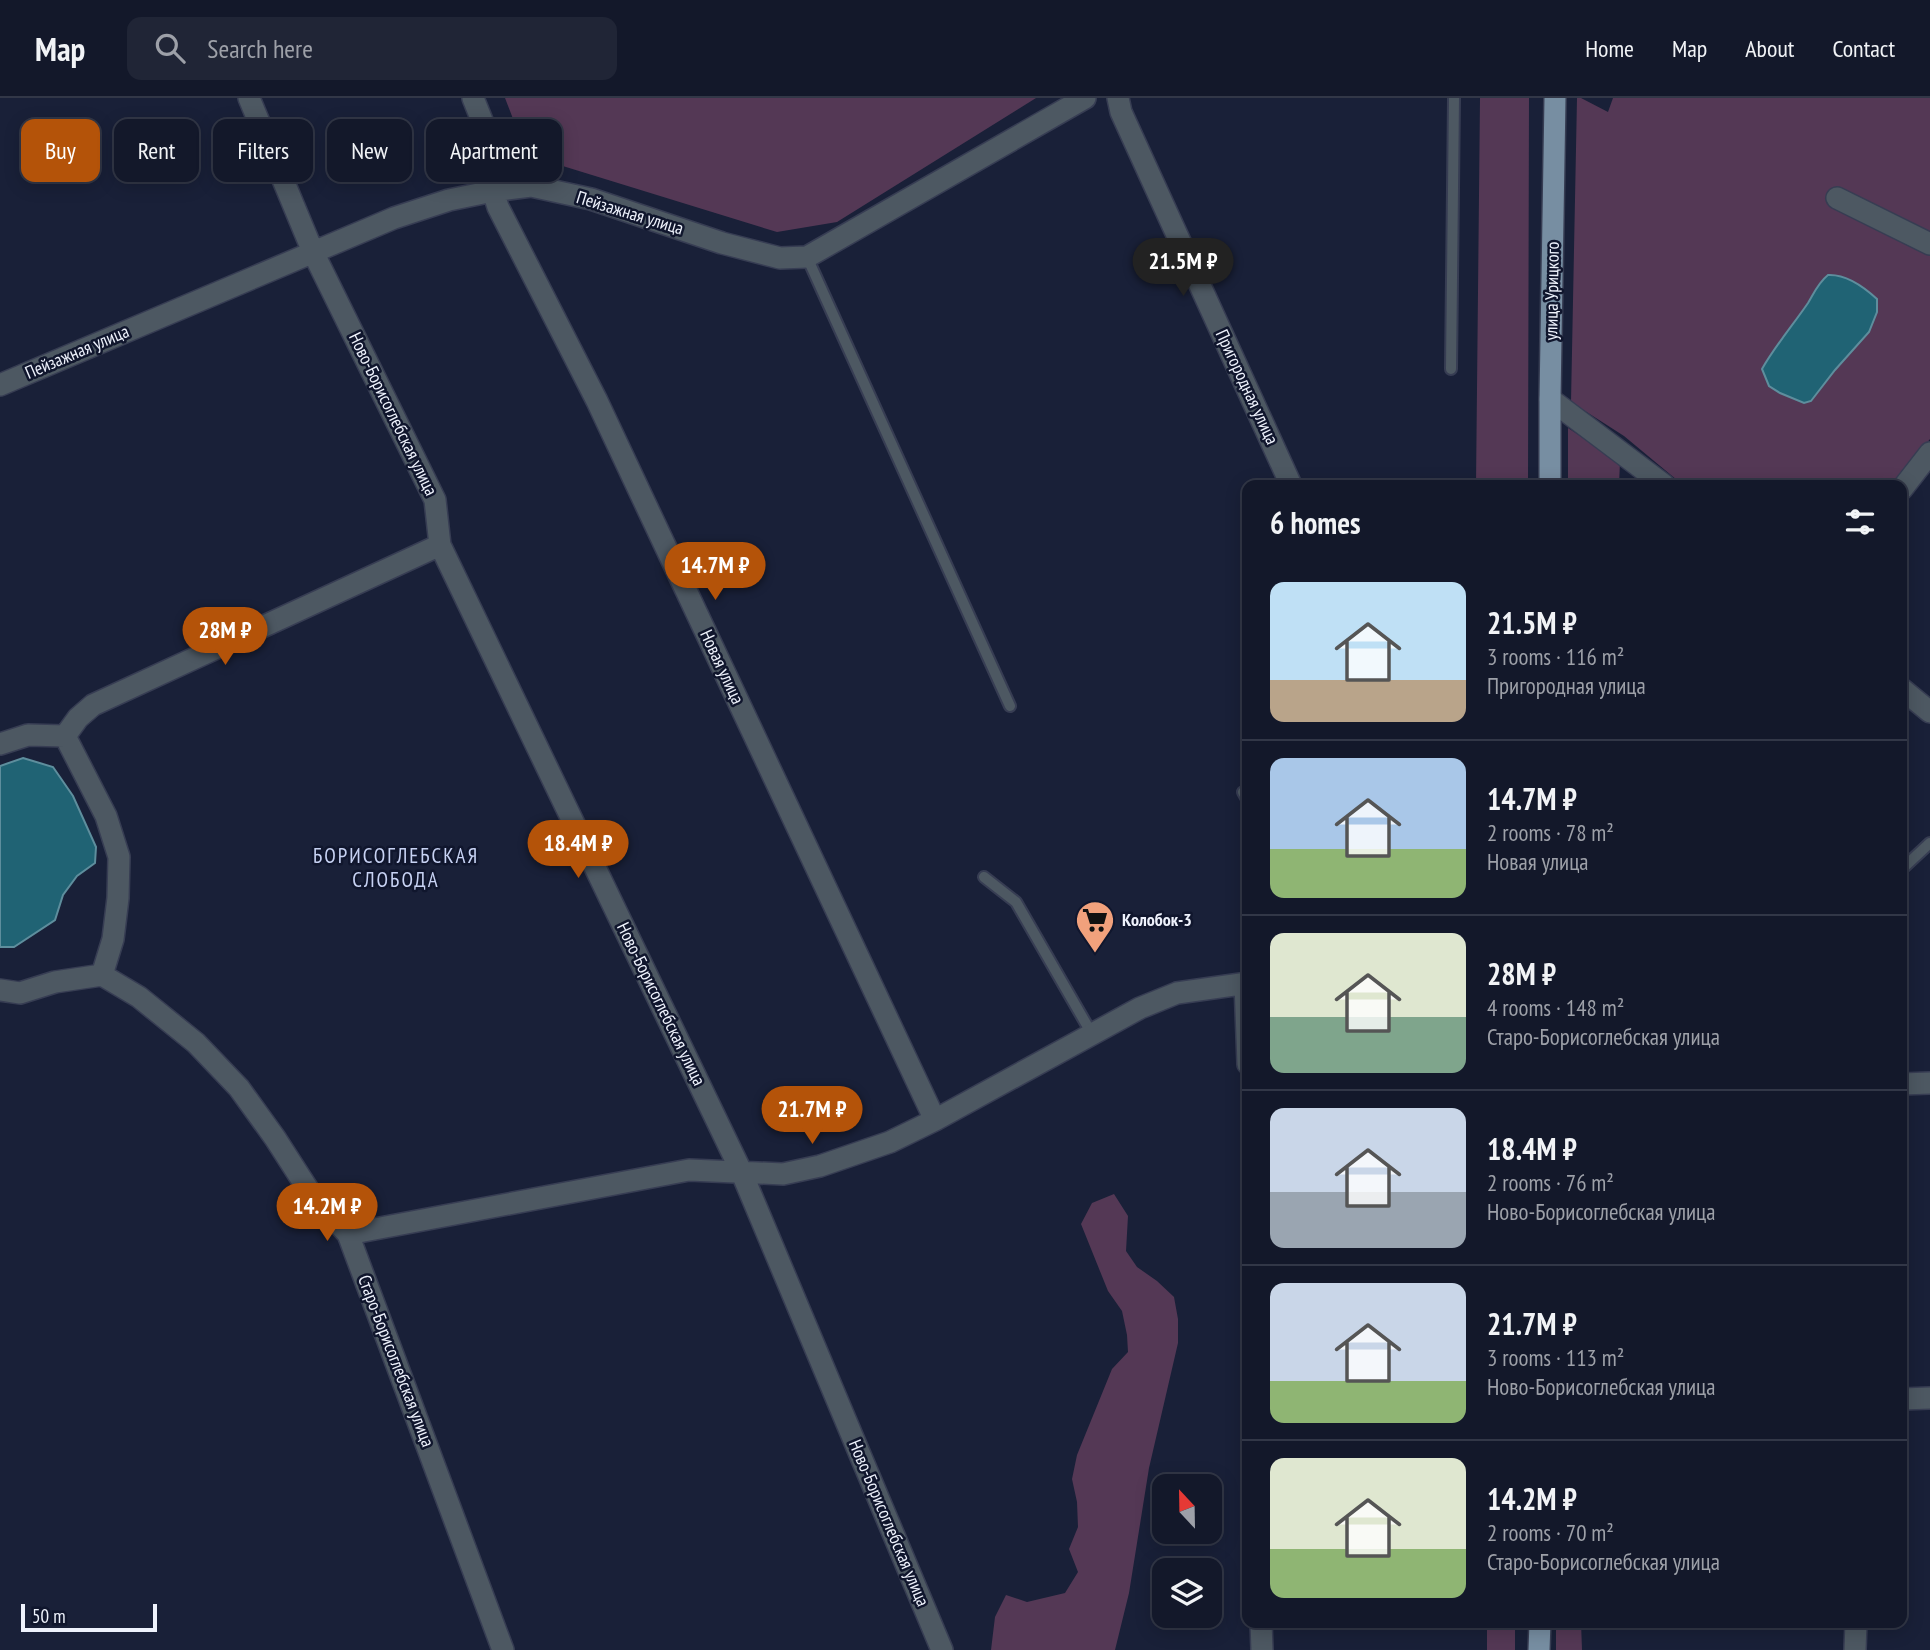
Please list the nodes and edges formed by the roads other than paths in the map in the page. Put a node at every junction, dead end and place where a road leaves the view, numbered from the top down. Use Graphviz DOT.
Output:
graph roads {
  1 [pos="249,98"];
  2 [pos="472,98"];
  3 [pos="1085,98"];
  4 [pos="1118,98"];
  5 [pos="1454,98"];
  6 [pos="1555,98"];
  7 [pos="493,191"];
  8 [pos="1837,198"];
  9 [pos="1930,244"];
  10 [pos="313,252"];
  11 [pos="807,257"];
  12 [pos="1451,369"];
  13 [pos="0,385"];
  14 [pos="1550,398"];
  15 [pos="1930,453"];
  16 [pos="1289,480"];
  17 [pos="1550,480"];
  18 [pos="1657,480"];
  19 [pos="1907,483"];
  20 [pos="440,545"];
  21 [pos="1907,693"];
  22 [pos="1010,706"];
  23 [pos="1930,712"];
  24 [pos="65,736"];
  25 [pos="0,744"];
  26 [pos="1930,843"];
  27 [pos="1907,864"];
  28 [pos="984,877"];
  29 [pos="102,975"];
  30 [pos="1242,984"];
  31 [pos="0,990"];
  32 [pos="1092,1034"];
  33 [pos="1930,1083"];
  34 [pos="1907,1084"];
  35 [pos="935,1120"];
  36 [pos="741,1171"];
  37 [pos="348,1234"];
  38 [pos="1930,1398"];
  39 [pos="1907,1399"];
  40 [pos="1261,1628"];
  41 [pos="1540,1628"];
  42 [pos="1856,1628"];
  43 [pos="503,1650"];
  44 [pos="942,1650"];
  45 [pos="1262,1650"];
  46 [pos="1539,1650"];
  47 [pos="1855,1650"];
  1 -- 10 [label="street, Ново-Борисоглебская улица"];
  2 -- 7 [label="street, Новая улица"];
  3 -- 11 [label="street"];
  4 -- 16 [label="street, Пригородная улица"];
  5 -- 12 [label="lane"];
  6 -- 14 [label="main road, улица Урицкого"];
  7 -- 10 [label="street, Пейзажная улица"];
  7 -- 11 [label="street, Пейзажная улица"];
  7 -- 35 [label="street, Новая улица"];
  8 -- 9 [label="street"];
  10 -- 13 [label="street, Пейзажная улица"];
  10 -- 20 [label="street, Ново-Борисоглебская улица"];
  11 -- 22 [label="lane"];
  14 -- 17 [label="main road, улица Урицкого"];
  14 -- 18 [label="street"];
  15 -- 19 [label="street"];
  20 -- 24 [label="street"];
  20 -- 36 [label="street, Ново-Борисоглебская улица"];
  21 -- 23 [label="street"];
  24 -- 25 [label="street"];
  24 -- 29 [label="street"];
  26 -- 27 [label="lane"];
  28 -- 32 [label="lane"];
  29 -- 31 [label="street"];
  29 -- 37 [label="street, Старо-Борисоглебская улица"];
  30 -- 32 [label="street"];
  32 -- 35 [label="street"];
  33 -- 34 [label="street"];
  35 -- 36 [label="street"];
  36 -- 37 [label="street"];
  36 -- 44 [label="street, Ново-Борисоглебская улица"];
  37 -- 43 [label="street, Старо-Борисоглебская улица"];
  38 -- 39 [label="street"];
  40 -- 45 [label="street"];
  41 -- 46 [label="main road"];
  42 -- 47 [label="street"];
}
